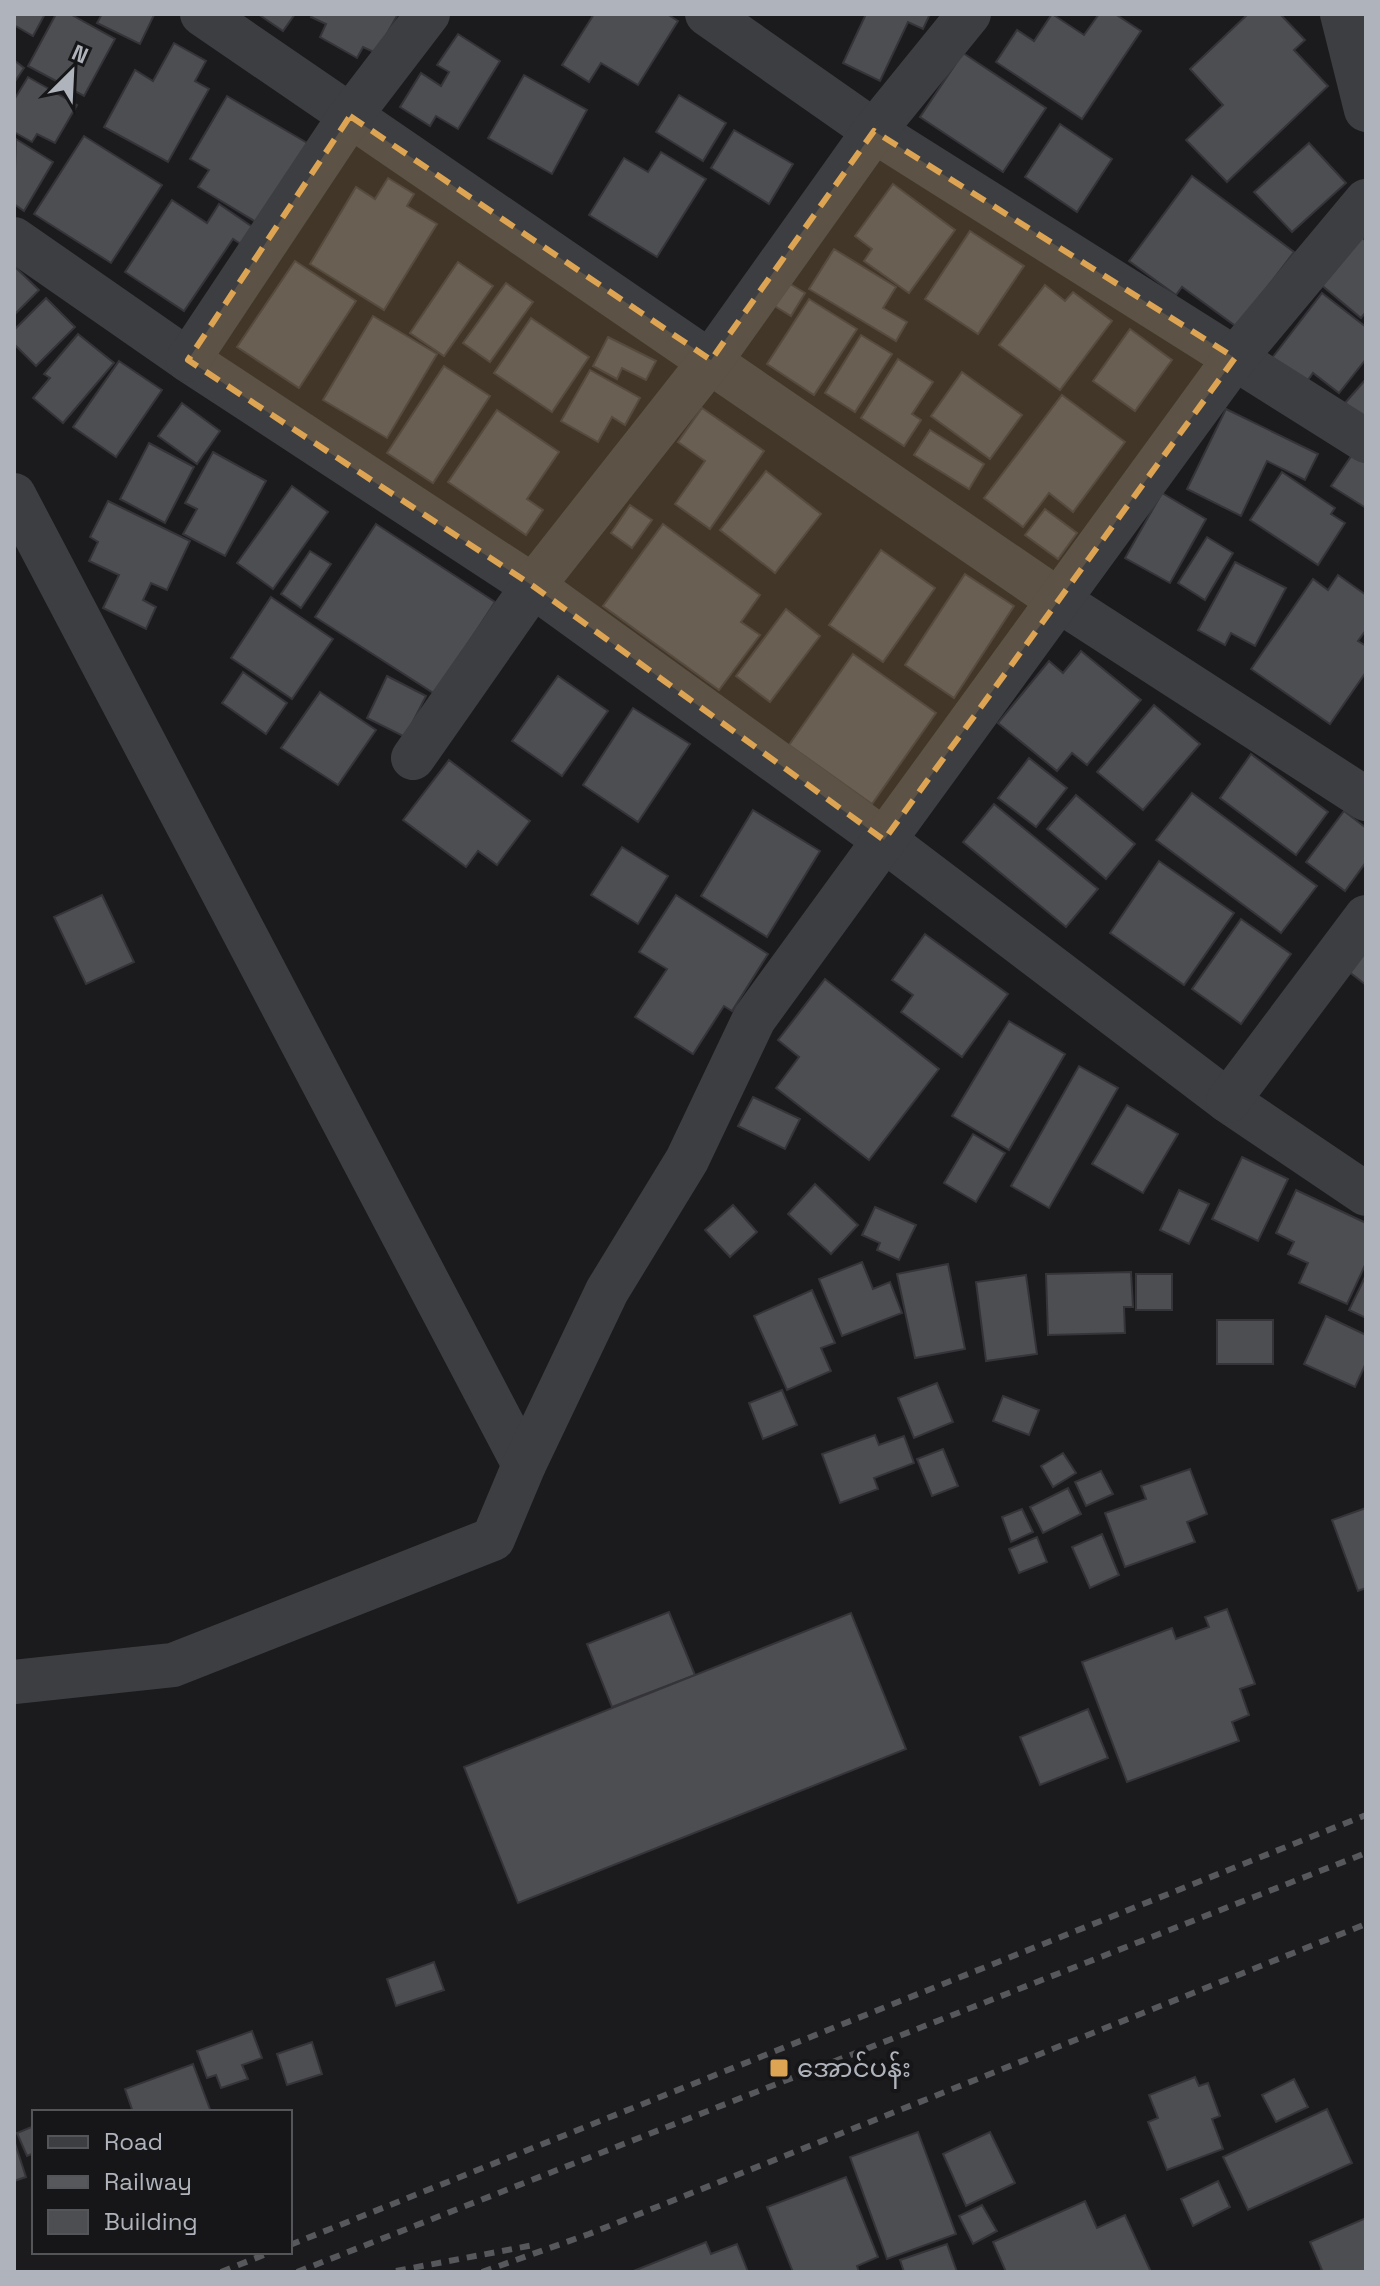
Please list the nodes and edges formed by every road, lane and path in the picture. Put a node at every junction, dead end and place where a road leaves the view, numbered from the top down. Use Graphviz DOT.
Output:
graph roads {
  1 [pos="202,14"];
  2 [pos="428,14"];
  3 [pos="707,14"];
  4 [pos="969,14"];
  5 [pos="1342,14"];
  6 [pos="1366,110"];
  7 [pos="350,116"];
  8 [pos="874,131"];
  9 [pos="1366,201"];
  10 [pos="14,239"];
  11 [pos="1235,358"];
  12 [pos="188,360"];
  13 [pos="711,360"];
  14 [pos="1366,441"];
  15 [pos="14,495"];
  16 [pos="533,586"];
  17 [pos="1058,600"];
  18 [pos="413,758"];
  19 [pos="1366,799"];
  20 [pos="884,840"];
  21 [pos="1366,917"];
  22 [pos="1228,1101"];
  23 [pos="1366,1194"];
  24 [pos="524,1465"];
  25 [pos="14,1682"];
  1 -- 7 [label="street"];
  2 -- 7 [label="street"];
  3 -- 8 [label="street"];
  4 -- 8 [label="street"];
  5 -- 6 [label="street"];
  7 -- 12 [label="street"];
  7 -- 13 [label="street"];
  8 -- 11 [label="street"];
  8 -- 13 [label="street"];
  9 -- 11 [label="street"];
  10 -- 12 [label="street"];
  11 -- 14 [label="street"];
  11 -- 17 [label="street"];
  12 -- 16 [label="street"];
  13 -- 16 [label="street"];
  13 -- 17 [label="street"];
  15 -- 24 [label="street"];
  16 -- 18 [label="street"];
  16 -- 20 [label="street"];
  17 -- 19 [label="street"];
  17 -- 20 [label="street"];
  20 -- 22 [label="street"];
  20 -- 24 [label="street"];
  21 -- 22 [label="street"];
  22 -- 23 [label="street"];
  24 -- 25 [label="street"];
}
